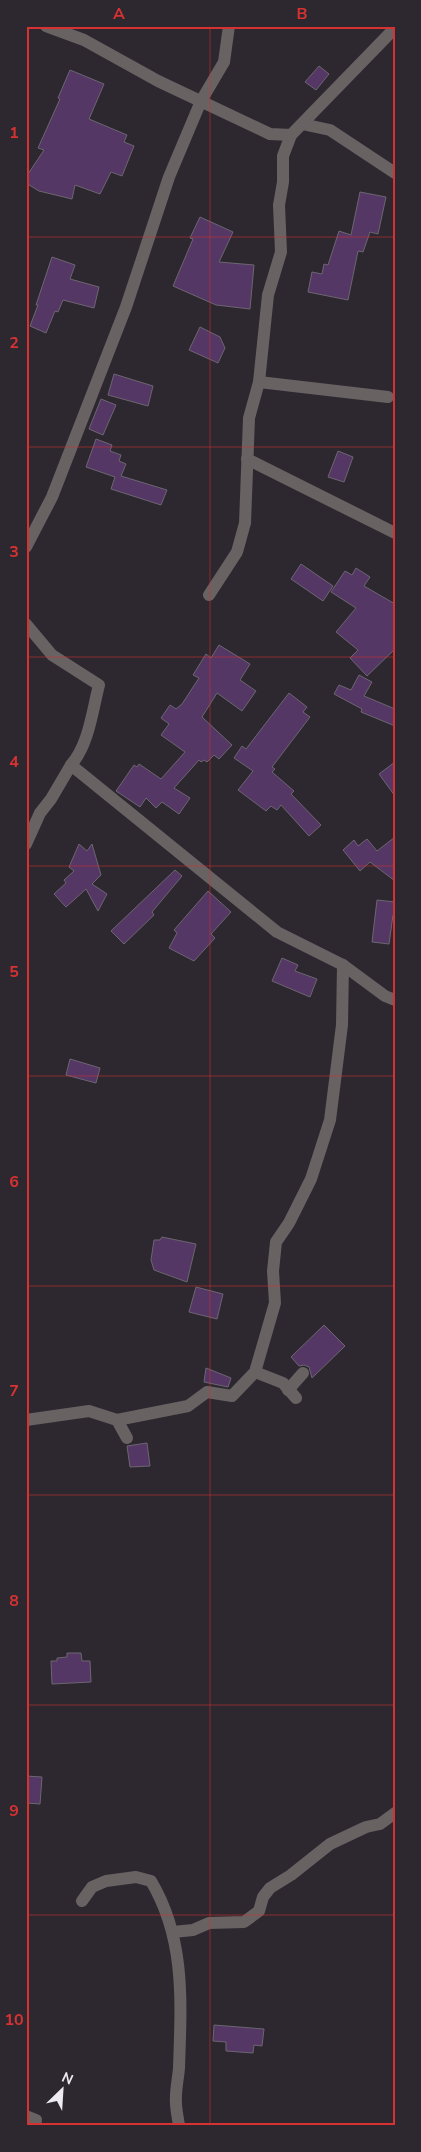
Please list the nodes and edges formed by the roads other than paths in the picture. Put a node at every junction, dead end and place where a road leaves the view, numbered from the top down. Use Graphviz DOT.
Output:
graph roads {
  1 [pos="46,26"];
  2 [pos="229,26"];
  3 [pos="395,28"];
  4 [pos="201,102"];
  5 [pos="302,124"];
  6 [pos="270,134"];
  7 [pos="291,135"];
  8 [pos="282,156"];
  9 [pos="395,172"];
  10 [pos="259,382"];
  11 [pos="388,397"];
  12 [pos="247,459"];
  13 [pos="395,533"];
  14 [pos="26,547"];
  15 [pos="209,595"];
  16 [pos="26,624"];
  17 [pos="71,765"];
  18 [pos="26,844"];
  19 [pos="343,965"];
  20 [pos="395,1000"];
  21 [pos="255,1372"];
  22 [pos="303,1373"];
  23 [pos="26,1420"];
  24 [pos="117,1420"];
  25 [pos="127,1438"];
  26 [pos="395,1813"];
  27 [pos="82,1901"];
  28 [pos="173,1932"];
  29 [pos="26,2116"];
  30 [pos="35,2126"];
  31 [pos="179,2126"];
  1 -- 4 [label="street"];
  2 -- 4 [label="street"];
  3 -- 5 [label="street"];
  4 -- 6 [label="street"];
  4 -- 14 [label="street"];
  5 -- 7 [label="street"];
  5 -- 9 [label="street"];
  6 -- 7 [label="street"];
  6 -- 8 [label="street"];
  7 -- 8 [label="street"];
  8 -- 10 [label="street"];
  10 -- 11 [label="street"];
  10 -- 12 [label="street"];
  12 -- 13 [label="street"];
  12 -- 15 [label="street"];
  16 -- 17 [label="street"];
  17 -- 18 [label="street"];
  17 -- 19 [label="street"];
  19 -- 20 [label="street"];
  19 -- 21 [label="street"];
  21 -- 22 [label="street"];
  21 -- 24 [label="street"];
  23 -- 24 [label="street"];
  24 -- 25 [label="street"];
  26 -- 28 [label="street"];
  27 -- 28 [label="street"];
  28 -- 31 [label="street"];
  29 -- 30 [label="street"];
}
